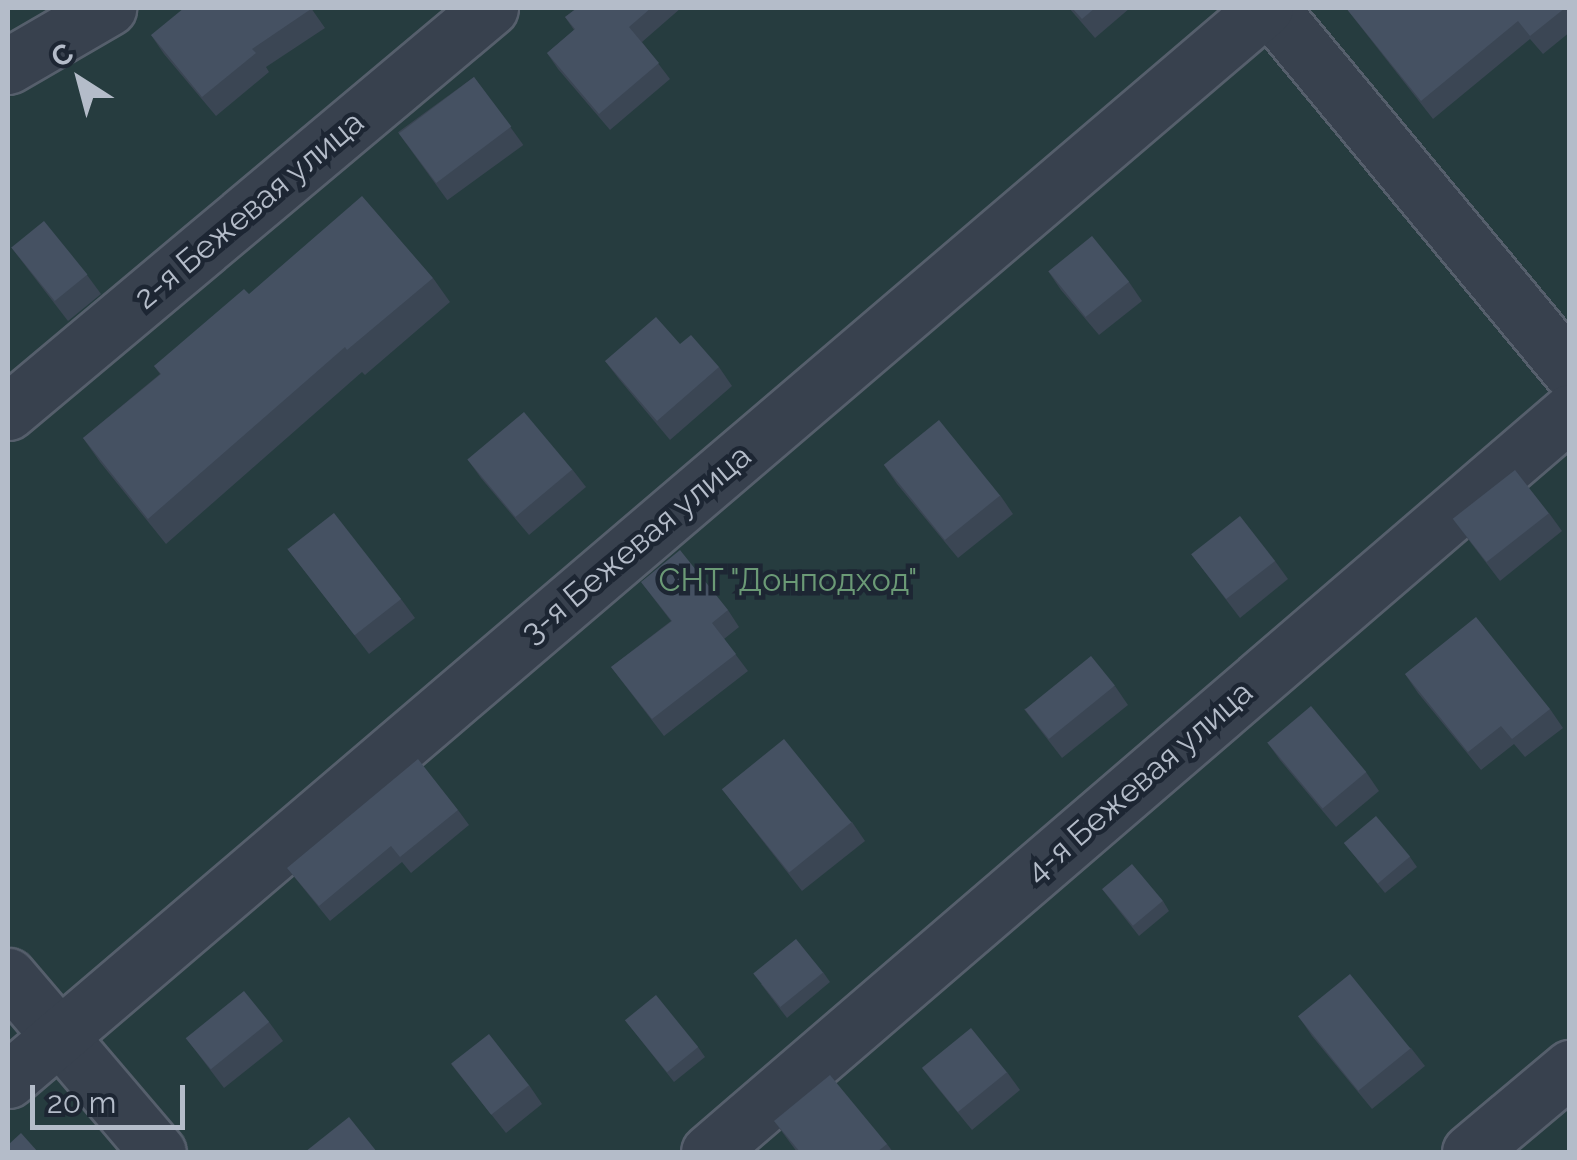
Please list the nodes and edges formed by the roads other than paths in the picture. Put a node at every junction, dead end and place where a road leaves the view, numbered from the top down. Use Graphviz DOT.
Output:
graph roads {
  1 [pos="108,8"];
  2 [pos="490,8"];
  3 [pos="1268,8"];
  4 [pos="8,66"];
  5 [pos="1570,371"];
  6 [pos="8,412"];
  7 [pos="1570,412"];
  8 [pos="8,976"];
  9 [pos="58,1037"];
  10 [pos="1570,1068"];
  11 [pos="8,1080"];
  12 [pos="158,1152"];
  13 [pos="708,1152"];
  14 [pos="1470,1152"];
  1 -- 4 [label="street"];
  2 -- 6 [label="street, 2-я Бежевая улица"];
  3 -- 5 [label="street"];
  3 -- 9 [label="street, 3-я Бежевая улица"];
  7 -- 13 [label="street, 4-я Бежевая улица"];
  8 -- 9 [label="street"];
  9 -- 11 [label="street, 3-я Бежевая улица"];
  9 -- 12 [label="street"];
  10 -- 14 [label="street"];
}
